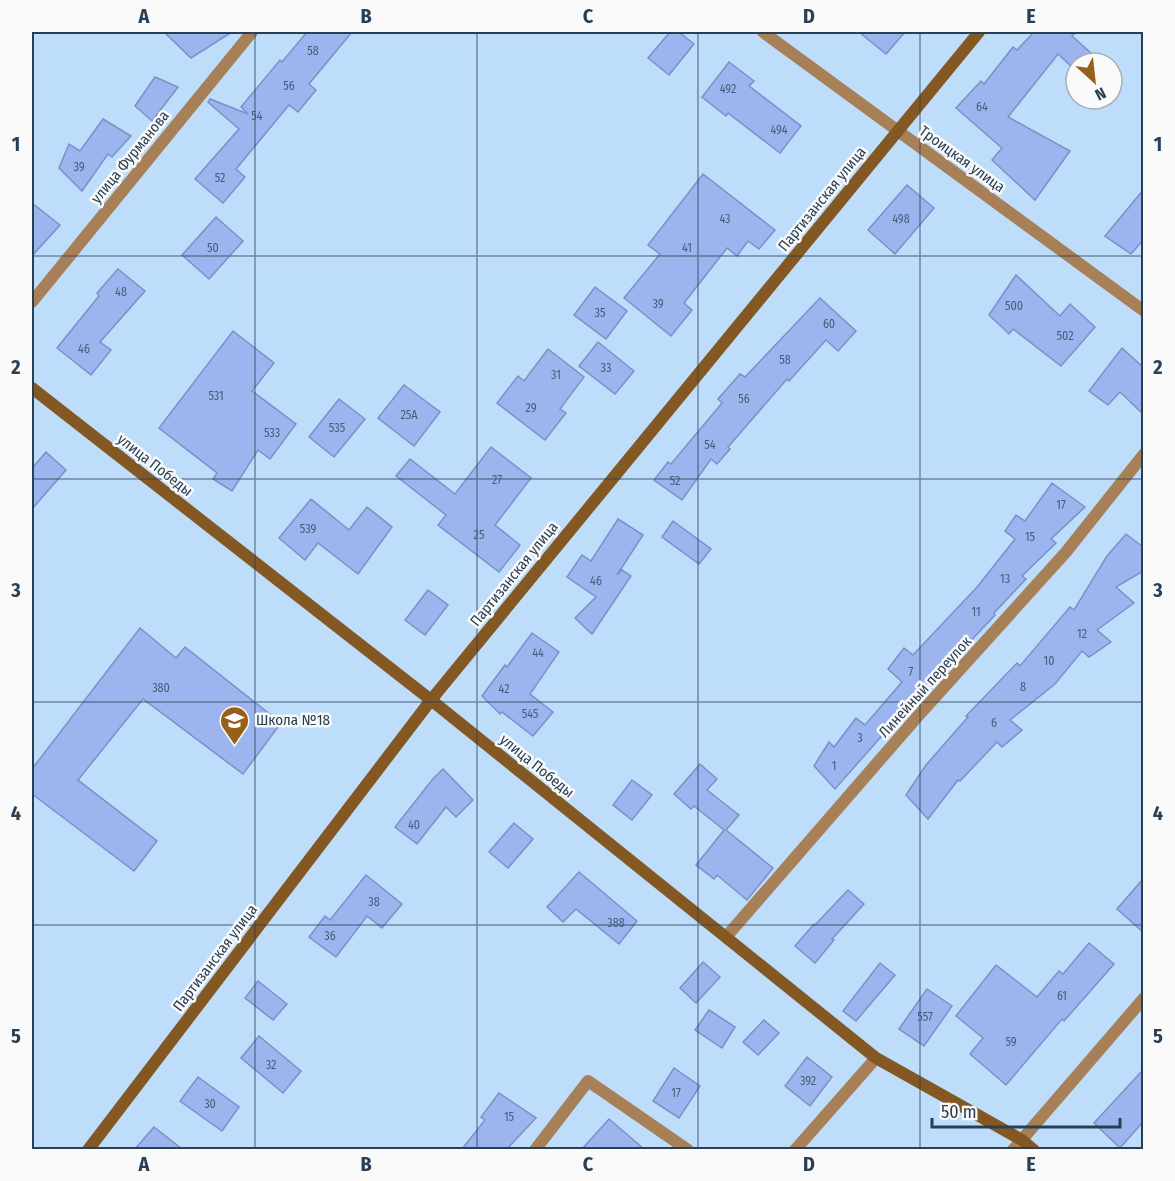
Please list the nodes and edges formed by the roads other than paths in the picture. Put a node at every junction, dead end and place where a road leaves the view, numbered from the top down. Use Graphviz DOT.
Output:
graph roads {
  1 [pos="252,32"];
  2 [pos="763,32"];
  3 [pos="979,32"];
  4 [pos="897,130"];
  5 [pos="32,302"];
  6 [pos="1143,310"];
  7 [pos="32,388"];
  8 [pos="1143,454"];
  9 [pos="431,700"];
  10 [pos="726,937"];
  11 [pos="1143,998"];
  12 [pos="876,1058"];
  13 [pos="1017,1145"];
  14 [pos="88,1149"];
  15 [pos="535,1149"];
  16 [pos="688,1149"];
  17 [pos="795,1149"];
  18 [pos="1034,1149"];
  1 -- 5 [label="street, улица Фурманова"];
  2 -- 4 [label="street, Троицкая улица"];
  3 -- 4 [label="street, Партизанская улица"];
  4 -- 6 [label="street, Троицкая улица"];
  4 -- 9 [label="street, Партизанская улица"];
  7 -- 9 [label="street, улица Победы"];
  8 -- 10 [label="street, Линейный переулок"];
  9 -- 10 [label="street, улица Победы"];
  9 -- 14 [label="street, Партизанская улица"];
  10 -- 12 [label="street, улица Победы"];
  11 -- 13 [label="street"];
  12 -- 13 [label="street, улица Победы"];
  12 -- 17 [label="street"];
  13 -- 18 [label="street, улица Победы"];
  15 -- 16 [label="street"];
}
